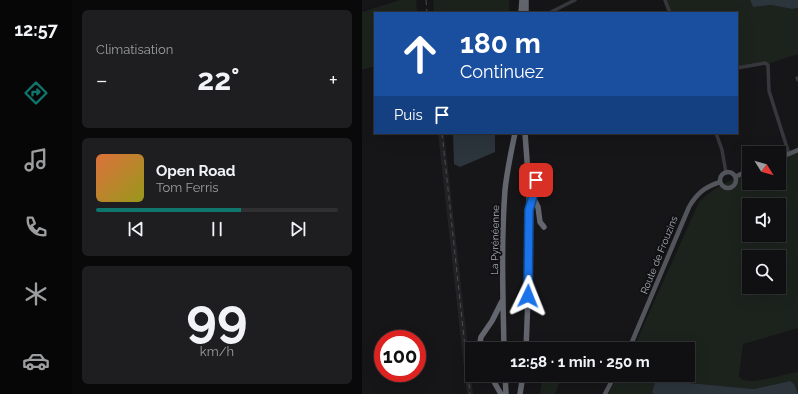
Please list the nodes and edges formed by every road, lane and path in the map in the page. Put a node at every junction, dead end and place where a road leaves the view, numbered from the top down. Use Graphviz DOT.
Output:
graph roads {
  1 [pos="522,0"];
  2 [pos="526,0"];
  3 [pos="575,0"];
  4 [pos="664,0"];
  5 [pos="521,12"];
  6 [pos="526,12"];
  7 [pos="551,12"];
  8 [pos="670,12"];
  9 [pos="738,68"];
  10 [pos="515,134"];
  11 [pos="525,134"];
  12 [pos="716,134"];
  13 [pos="798,150"];
  14 [pos="789,154"];
  15 [pos="786,155"];
  16 [pos="726,173"];
  17 [pos="742,174"];
  18 [pos="735,177"];
  19 [pos="545,178"];
  20 [pos="720,182"];
  21 [pos="528,188"];
  22 [pos="535,189"];
  23 [pos="545,193"];
  24 [pos="533,197"];
  25 [pos="538,207"];
  26 [pos="529,210"];
  27 [pos="544,227"];
  28 [pos="503,299"];
  29 [pos="480,342"];
  30 [pos="504,342"];
  31 [pos="526,342"];
  32 [pos="632,342"];
  33 [pos="494,382"];
  34 [pos="505,382"];
  35 [pos="521,382"];
  36 [pos="611,382"];
  37 [pos="501,394"];
  38 [pos="506,394"];
  39 [pos="520,394"];
  40 [pos="605,394"];
  1 -- 5 [label="highway"];
  2 -- 6 [label="highway"];
  3 -- 7 [label="street"];
  4 -- 8 [label="street"];
  9 -- 14 [label="street"];
  10 -- 28 [label="highway, La Pyrénéenne"];
  11 -- 21 [label="highway"];
  12 -- 16 [label="street"];
  13 -- 14 [label="main road"];
  14 -- 15 [label="main road"];
  16 -- 18 [label="main road"];
  16 -- 20 [label="main road"];
  17 -- 18 [label="main road, Route de Frouzins"];
  18 -- 20 [label="main road, Route de Frouzins"];
  19 -- 22 [label="highway"];
  20 -- 32 [label="main road, Route de Frouzins"];
  21 -- 24 [label="highway"];
  21 -- 26 [label="highway"];
  22 -- 23 [label="highway"];
  22 -- 24 [label="highway"];
  22 -- 25 [label="highway"];
  24 -- 25 [label="highway"];
  24 -- 26 [label="highway"];
  25 -- 27 [label="highway"];
  26 -- 31 [label="highway"];
  28 -- 29 [label="highway"];
  28 -- 30 [label="highway, La Pyrénéenne"];
  33 -- 37 [label="highway"];
  34 -- 38 [label="highway"];
  35 -- 39 [label="highway"];
  36 -- 40 [label="main road"];
}
